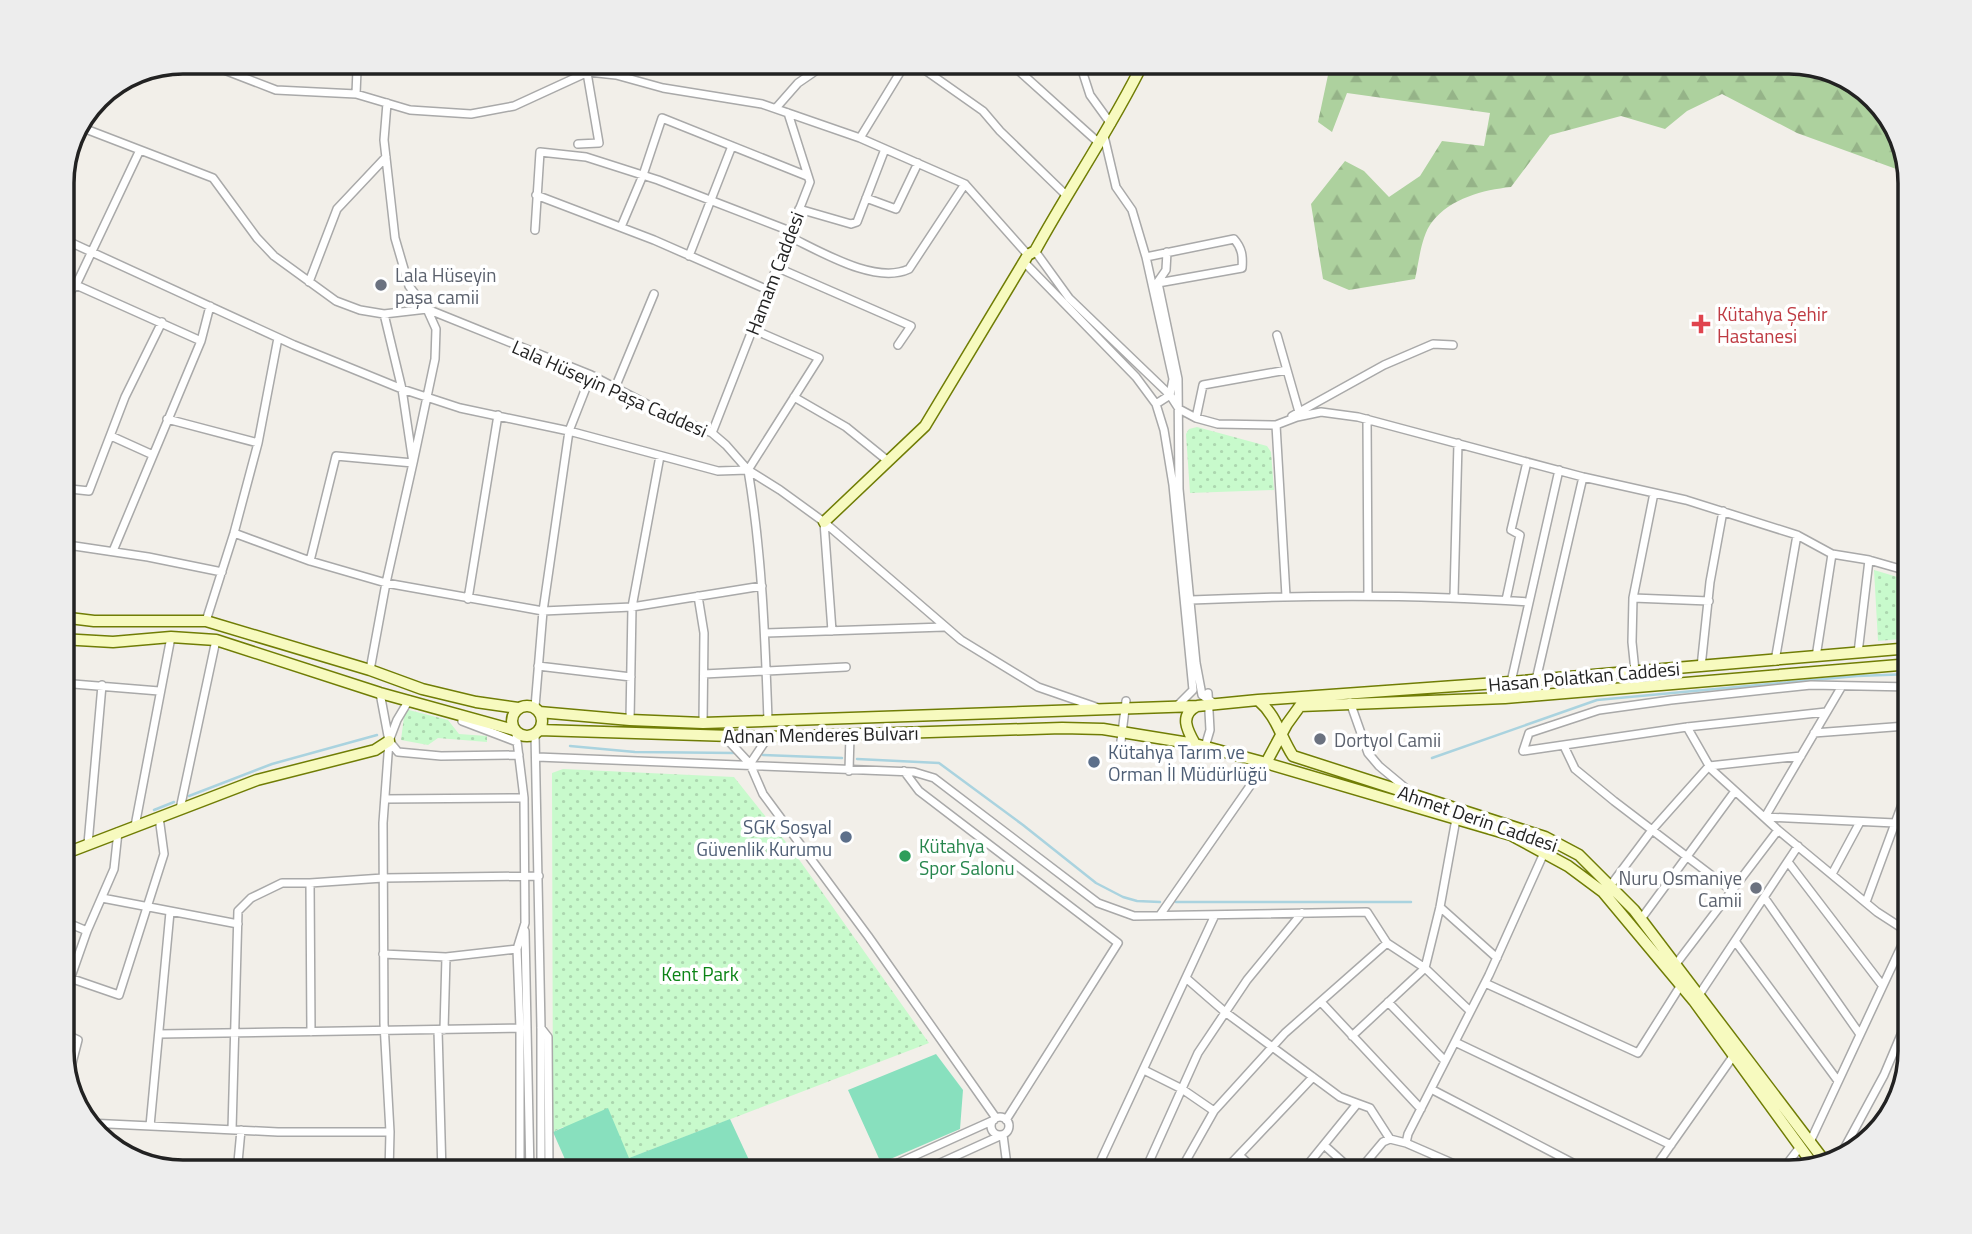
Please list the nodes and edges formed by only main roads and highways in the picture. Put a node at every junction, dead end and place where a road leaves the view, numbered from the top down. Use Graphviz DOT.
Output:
graph roads {
  1 [pos="1137,74"];
  2 [pos="824,522"];
  3 [pos="74,619"];
  4 [pos="74,640"];
  5 [pos="1898,649"];
  6 [pos="1898,665"];
  7 [pos="1258,700"];
  8 [pos="1207,701"];
  9 [pos="518,708"];
  10 [pos="537,710"];
  11 [pos="1103,729"];
  12 [pos="537,732"];
  13 [pos="1282,734"];
  14 [pos="516,735"];
  15 [pos="389,741"];
  16 [pos="1200,749"];
  17 [pos="1266,763"];
  18 [pos="74,850"];
  19 [pos="1805,1144"];
  20 [pos="1819,1157"];
  21 [pos="1811,1159"];
  1 -- 2 [label="main road"];
  3 -- 9 [label="main road"];
  4 -- 14 [label="main road"];
  5 -- 7 [label="main road, Hasan Polatkan Caddesi"];
  6 -- 13 [label="main road, Hasan Polatkan Caddesi"];
  7 -- 8 [label="main road"];
  7 -- 13 [label="main road, Ahmet Derin Caddesi"];
  8 -- 10 [label="main road, Adnan Menderes Bulvarı"];
  8 -- 16 [label="main road"];
  9 -- 10 [label="main road"];
  9 -- 14 [label="main road"];
  10 -- 12 [label="main road"];
  11 -- 12 [label="main road, Adnan Menderes Bulvarı"];
  11 -- 16 [label="main road, Ahmet Derin Caddesi"];
  12 -- 14 [label="main road"];
  13 -- 17 [label="main road"];
  13 -- 19 [label="main road, Ahmet Derin Caddesi"];
  15 -- 18 [label="main road"];
  16 -- 17 [label="main road, Ahmet Derin Caddesi"];
  17 -- 19 [label="main road, Ahmet Derin Caddesi"];
  19 -- 20 [label="main road, Ahmet Derin Caddesi"];
  19 -- 21 [label="main road, Ahmet Derin Caddesi"];
}
